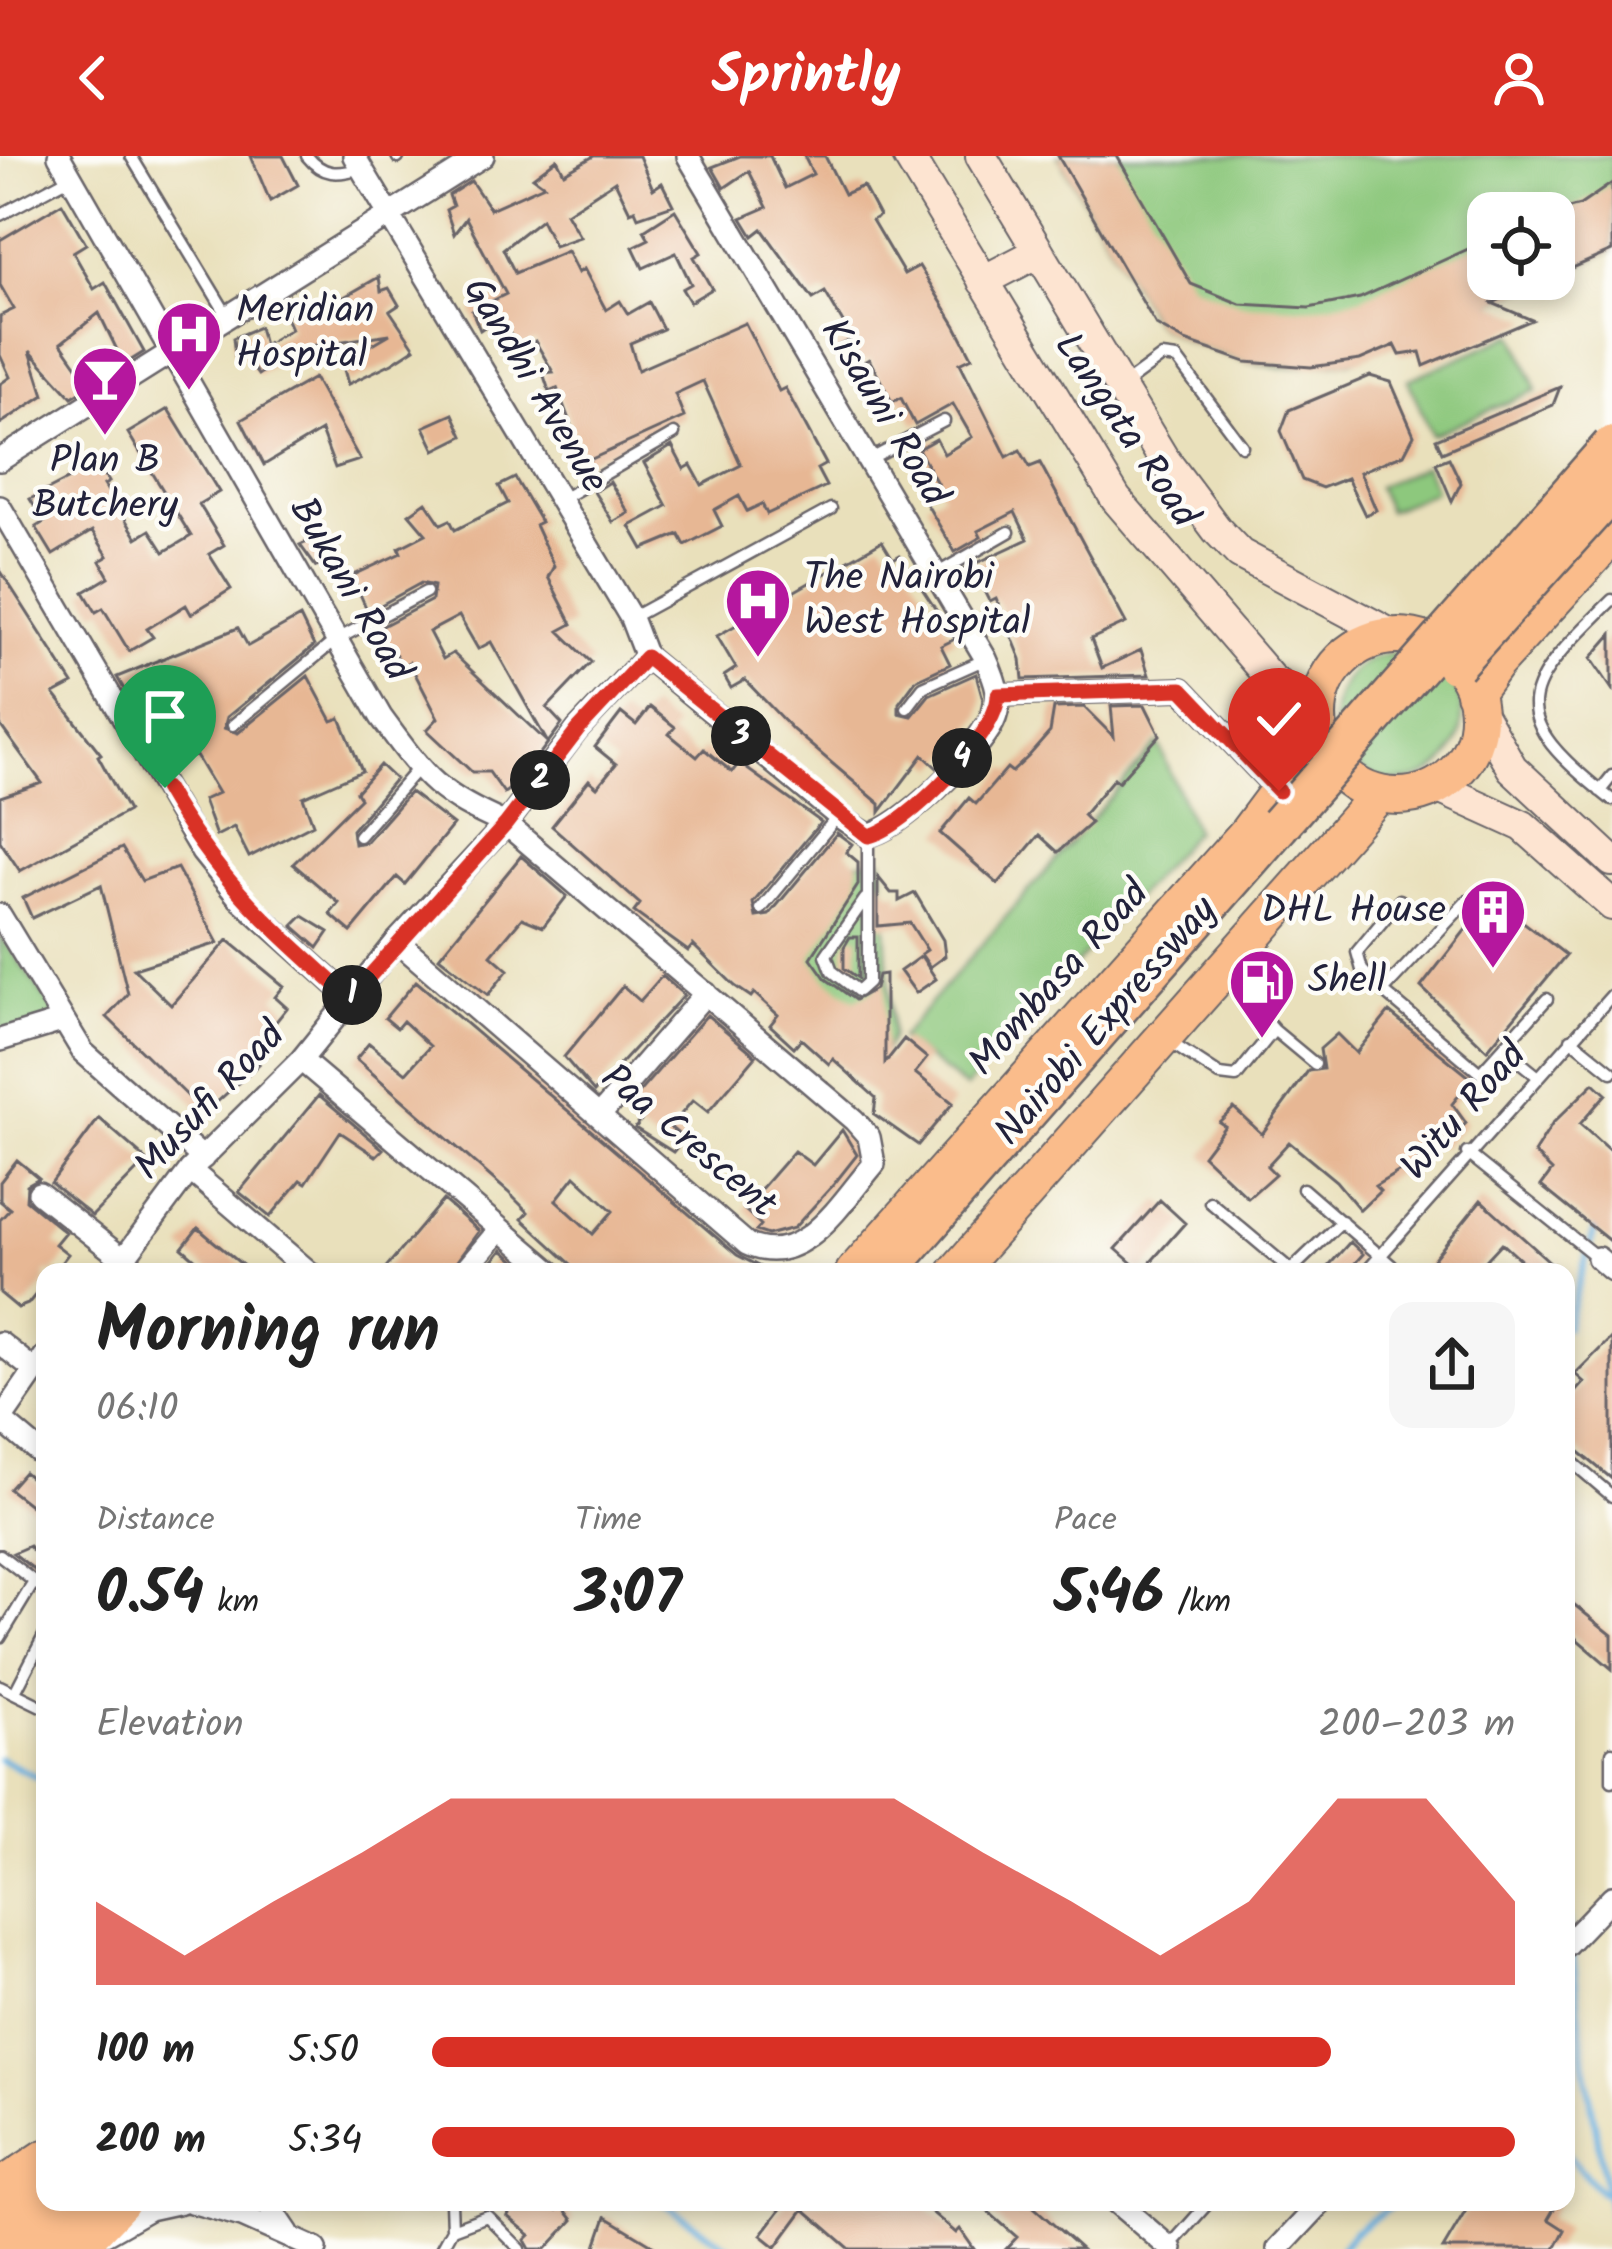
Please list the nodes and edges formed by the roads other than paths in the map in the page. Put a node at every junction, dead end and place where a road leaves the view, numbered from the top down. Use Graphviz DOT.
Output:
graph roads {
  1 [pos="59,156"];
  2 [pos="131,156"];
  3 [pos="307,156"];
  4 [pos="483,156"];
  5 [pos="688,156"];
  6 [pos="908,156"];
  7 [pos="981,156"];
  8 [pos="358,162"];
  9 [pos="71,177"];
  10 [pos="0,214"];
  11 [pos="389,214"];
  12 [pos="1039,252"];
  13 [pos="983,281"];
  14 [pos="227,316"];
  15 [pos="172,351"];
  16 [pos="1121,387"];
  17 [pos="944,422"];
  18 [pos="1612,430"];
  19 [pos="674,434"];
  20 [pos="1242,446"];
  21 [pos="1612,446"];
  22 [pos="0,460"];
  23 [pos="869,460"];
  24 [pos="1612,490"];
  25 [pos="560,500"];
  26 [pos="0,507"];
  27 [pos="831,509"];
  28 [pos="1010,532"];
  29 [pos="1612,536"];
  30 [pos="937,574"];
  31 [pos="426,592"];
  32 [pos="1612,599"];
  33 [pos="631,619"];
  34 [pos="1406,637"];
  35 [pos="336,640"];
  36 [pos="646,657"];
  37 [pos="986,659"];
  38 [pos="998,695"];
  39 [pos="1476,701"];
  40 [pos="908,708"];
  41 [pos="232,724"];
  42 [pos="1319,727"];
  43 [pos="418,767"];
  44 [pos="1612,776"];
  45 [pos="1437,787"];
  46 [pos="1279,791"];
  47 [pos="1600,791"];
  48 [pos="1379,794"];
  49 [pos="1612,800"];
  50 [pos="838,816"];
  51 [pos="506,824"];
  52 [pos="359,836"];
  53 [pos="868,836"];
  54 [pos="1609,854"];
  55 [pos="865,899"];
  56 [pos="1400,900"];
  57 [pos="1467,901"];
  58 [pos="1612,905"];
  59 [pos="761,909"];
  60 [pos="0,915"];
  61 [pos="397,941"];
  62 [pos="1225,974"];
  63 [pos="1383,991"];
  64 [pos="706,993"];
  65 [pos="1612,995"];
  66 [pos="350,998"];
  67 [pos="1547,999"];
  68 [pos="62,1021"];
  69 [pos="1274,1030"];
  70 [pos="1571,1039"];
  71 [pos="0,1040"];
  72 [pos="1166,1040"];
  73 [pos="1504,1049"];
  74 [pos="301,1060"];
  75 [pos="1315,1064"];
  76 [pos="1612,1072"];
  77 [pos="1536,1076"];
  78 [pos="600,1115"];
  79 [pos="1467,1153"];
  80 [pos="197,1164"];
  81 [pos="1303,1189"];
  82 [pos="40,1192"];
  83 [pos="1210,1202"];
  84 [pos="1342,1221"];
  85 [pos="500,1229"];
  86 [pos="1382,1253"];
  87 [pos="115,1263"];
  88 [pos="120,1263"];
  89 [pos="300,1263"];
  90 [pos="472,1263"];
  91 [pos="540,1263"];
  92 [pos="862,1263"];
  93 [pos="894,1263"];
  94 [pos="922,1263"];
  95 [pos="964,1263"];
  96 [pos="1268,1263"];
  97 [pos="1304,1263"];
  98 [pos="1374,1263"];
  99 [pos="1391,1263"];
  100 [pos="1605,1264"];
  101 [pos="0,1342"];
  102 [pos="36,1361"];
  103 [pos="36,1367"];
  104 [pos="0,1420"];
  105 [pos="36,1450"];
  106 [pos="1575,1465"];
  107 [pos="1612,1496"];
  108 [pos="2,1561"];
  109 [pos="36,1583"];
  110 [pos="36,1591"];
  111 [pos="0,1638"];
  112 [pos="36,1651"];
  113 [pos="0,1686"];
  114 [pos="15,1692"];
  115 [pos="36,1703"];
  116 [pos="1612,1752"];
  117 [pos="1612,1781"];
  118 [pos="1612,1897"];
  119 [pos="1575,1936"];
  120 [pos="36,2164"];
  121 [pos="0,2188"];
  122 [pos="36,2191"];
  123 [pos="43,2211"];
  124 [pos="80,2211"];
  125 [pos="113,2211"];
  126 [pos="145,2211"];
  127 [pos="218,2211"];
  128 [pos="273,2211"];
  129 [pos="451,2211"];
  130 [pos="1127,2211"];
  131 [pos="1201,2211"];
  132 [pos="1314,2211"];
  133 [pos="452,2229"];
  134 [pos="0,2231"];
  135 [pos="288,2234"];
  136 [pos="1170,2248"];
  137 [pos="10,2249"];
  138 [pos="46,2249"];
  139 [pos="80,2249"];
  140 [pos="316,2249"];
  141 [pos="441,2249"];
  142 [pos="520,2249"];
  143 [pos="1278,2249"];
  1 -- 9 [label="street, Bukani Road"];
  2 -- 14 [label="lane"];
  3 -- 8 [label="lane"];
  4 -- 11 [label="street"];
  5 -- 23 [label="street, Kisauni Road"];
  6 -- 13 [label="main road, Langata Road"];
  7 -- 12 [label="main road, Langata Road"];
  8 -- 11 [label="street, Gandhi Avenue"];
  9 -- 10 [label="lane"];
  9 -- 15 [label="street, Bukani Road"];
  11 -- 14 [label="street"];
  11 -- 25 [label="street, Gandhi Avenue"];
  12 -- 13 [label="main road"];
  12 -- 16 [label="main road, Langata Road"];
  13 -- 42 [label="main road, Langata Road"];
  14 -- 15 [label="street"];
  15 -- 22 [label="street"];
  15 -- 35 [label="street, Bukani Road"];
  16 -- 20 [label="lane"];
  16 -- 34 [label="main road, Langata Road"];
  17 -- 23 [label="lane"];
  18 -- 34 [label="highway"];
  19 -- 25 [label="lane"];
  21 -- 93 [label="highway, Nairobi Expressway, bridge"];
  23 -- 30 [label="street, Kisauni Road"];
  24 -- 94 [label="highway, Nairobi Expressway, bridge"];
  25 -- 33 [label="street, Gandhi Avenue"];
  26 -- 66 [label="street"];
  27 -- 33 [label="lane"];
  28 -- 30 [label="lane"];
  29 -- 39 [label="highway"];
  30 -- 37 [label="street, Kisauni Road"];
  31 -- 35 [label="lane"];
  32 -- 47 [label="lane"];
  33 -- 36 [label="street, Gandhi Avenue"];
  34 -- 39 [label="highway"];
  34 -- 42 [label="highway"];
  35 -- 41 [label="lane"];
  35 -- 43 [label="street, Bukani Road"];
  36 -- 50 [label="street"];
  36 -- 51 [label="street, Musufi Road"];
  37 -- 38 [label="street, Kisauni Road"];
  37 -- 40 [label="lane"];
  38 -- 46 [label="street"];
  38 -- 53 [label="street"];
  39 -- 45 [label="highway"];
  39 -- 54 [label="main road"];
  42 -- 46 [label="highway, Mombasa Road"];
  42 -- 48 [label="highway"];
  43 -- 51 [label="street, Bukani Road"];
  43 -- 52 [label="lane"];
  44 -- 47 [label="lane"];
  45 -- 48 [label="highway"];
  45 -- 58 [label="main road"];
  46 -- 92 [label="highway, Mombasa Road"];
  47 -- 49 [label="lane"];
  48 -- 62 [label="highway"];
  50 -- 53 [label="street"];
  50 -- 59 [label="lane"];
  51 -- 61 [label="street, Musufi Road"];
  51 -- 64 [label="street, Paa Crescent"];
  53 -- 55 [label="lane"];
  55 -- 55 [label="lane"];
  56 -- 63 [label="lane"];
  57 -- 63 [label="lane"];
  60 -- 68 [label="street"];
  61 -- 66 [label="street, Musufi Road"];
  61 -- 78 [label="street, Paa Crescent"];
  62 -- 69 [label="lane"];
  62 -- 72 [label="highway"];
  63 -- 73 [label="lane"];
  64 -- 78 [label="street"];
  64 -- 78 [label="street, Paa Crescent"];
  65 -- 70 [label="lane, Witu Road"];
  66 -- 74 [label="street, Musufi Road"];
  67 -- 73 [label="lane"];
  68 -- 71 [label="street"];
  68 -- 80 [label="street"];
  69 -- 72 [label="lane"];
  69 -- 75 [label="lane"];
  70 -- 76 [label="lane"];
  70 -- 77 [label="lane, Witu Road"];
  72 -- 95 [label="highway"];
  73 -- 77 [label="lane"];
  74 -- 80 [label="street, Musufi Road"];
  74 -- 85 [label="street"];
  77 -- 79 [label="lane, Witu Road"];
  79 -- 86 [label="lane, Witu Road"];
  79 -- 100 [label="lane"];
  80 -- 88 [label="street, Musufi Road"];
  80 -- 89 [label="street"];
  81 -- 84 [label="lane"];
  82 -- 87 [label="street"];
  83 -- 96 [label="lane"];
  84 -- 86 [label="lane"];
  84 -- 97 [label="lane"];
  85 -- 90 [label="street"];
  85 -- 91 [label="street"];
  86 -- 98 [label="lane, Witu Road"];
  86 -- 99 [label="lane"];
  101 -- 102 [label="street"];
  103 -- 104 [label="street"];
  104 -- 105 [label="street"];
  106 -- 107 [label="lane"];
  108 -- 109 [label="lane"];
  110 -- 111 [label="lane"];
  112 -- 114 [label="lane"];
  113 -- 114 [label="lane"];
  114 -- 115 [label="lane"];
  116 -- 117 [label="lane"];
  118 -- 119 [label="street"];
  120 -- 121 [label="highway"];
  122 -- 134 [label="highway"];
  123 -- 137 [label="highway"];
  124 -- 138 [label="highway"];
  125 -- 139 [label="highway"];
  126 -- 139 [label="street"];
  127 -- 135 [label="street"];
  128 -- 135 [label="street"];
  129 -- 133 [label="lane"];
  130 -- 136 [label="street"];
  131 -- 136 [label="lane"];
  132 -- 143 [label="street"];
  133 -- 141 [label="lane"];
  133 -- 142 [label="lane"];
  135 -- 140 [label="street"];
}
